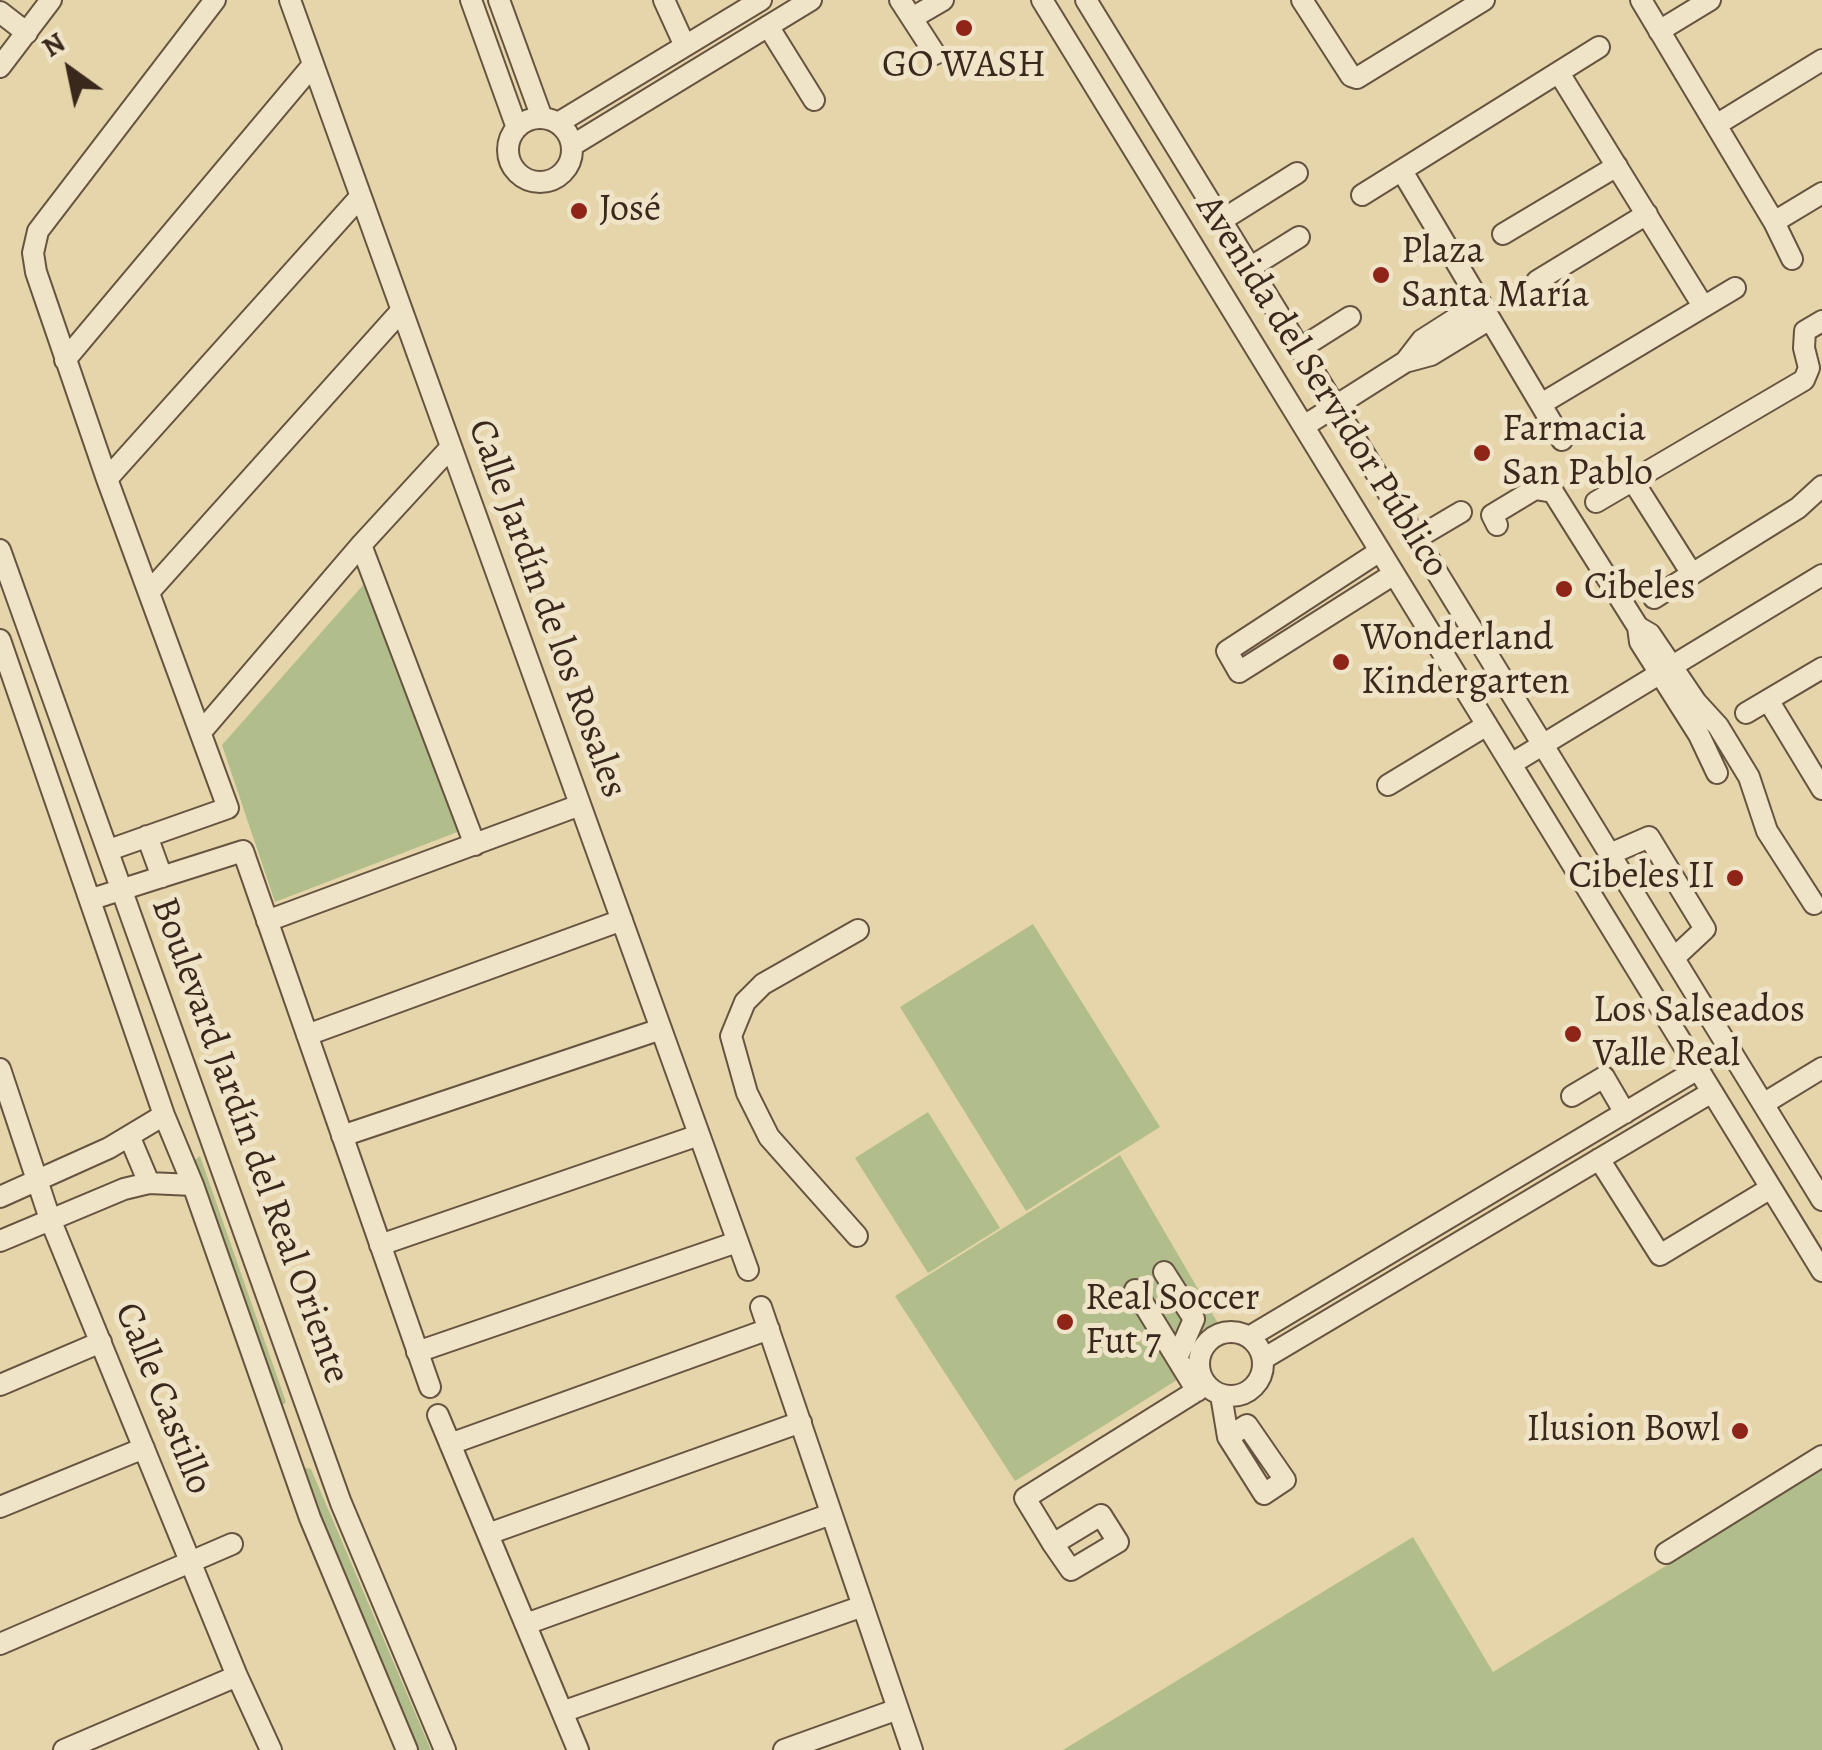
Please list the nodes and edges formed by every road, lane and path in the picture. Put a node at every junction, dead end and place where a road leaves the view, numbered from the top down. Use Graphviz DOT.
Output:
graph roads {
  1 [pos="9,0"];
  2 [pos="51,0"];
  3 [pos="215,0"];
  4 [pos="290,0"];
  5 [pos="471,0"];
  6 [pos="499,0"];
  7 [pos="664,0"];
  8 [pos="761,0"];
  9 [pos="811,0"];
  10 [pos="942,0"];
  11 [pos="1042,0"];
  12 [pos="1086,0"];
  13 [pos="1302,0"];
  14 [pos="1484,0"];
  15 [pos="1641,0"];
  16 [pos="1710,0"];
  17 [pos="906,9"];
  18 [pos="0,12"];
  19 [pos="768,26"];
  20 [pos="1659,31"];
  21 [pos="26,33"];
  22 [pos="685,46"];
  23 [pos="1599,47"];
  24 [pos="935,54"];
  25 [pos="1822,60"];
  26 [pos="312,66"];
  27 [pos="0,68"];
  28 [pos="1559,73"];
  29 [pos="814,100"];
  30 [pos="550,120"];
  31 [pos="1716,126"];
  32 [pos="517,128"];
  33 [pos="573,145"];
  34 [pos="1617,166"];
  35 [pos="1402,171"];
  36 [pos="1297,172"];
  37 [pos="1822,194"];
  38 [pos="1362,195"];
  39 [pos="360,196"];
  40 [pos="1646,214"];
  41 [pos="1222,220"];
  42 [pos="1774,222"];
  43 [pos="1503,234"];
  44 [pos="1299,237"];
  45 [pos="1792,259"];
  46 [pos="1251,267"];
  47 [pos="1538,280"];
  48 [pos="1735,288"];
  49 [pos="1704,306"];
  50 [pos="401,311"];
  51 [pos="1485,311"];
  52 [pos="1350,317"];
  53 [pos="1822,321"];
  54 [pos="1301,348"];
  55 [pos="65,360"];
  56 [pos="1542,404"];
  57 [pos="1335,406"];
  58 [pos="1304,426"];
  59 [pos="1562,440"];
  60 [pos="450,447"];
  61 [pos="107,479"];
  62 [pos="1633,481"];
  63 [pos="1822,486"];
  64 [pos="1596,502"];
  65 [pos="1461,512"];
  66 [pos="1497,524"];
  67 [pos="1417,538"];
  68 [pos="361,544"];
  69 [pos="0,550"];
  70 [pos="1380,551"];
  71 [pos="1394,574"];
  72 [pos="1692,574"];
  73 [pos="1822,575"];
  74 [pos="149,592"];
  75 [pos="1654,598"];
  76 [pos="35,646"];
  77 [pos="3,648"];
  78 [pos="1822,668"];
  79 [pos="1666,670"];
  80 [pos="1768,700"];
  81 [pos="1746,712"];
  82 [pos="1487,725"];
  83 [pos="1708,731"];
  84 [pos="201,732"];
  85 [pos="1543,744"];
  86 [pos="1511,764"];
  87 [pos="1717,774"];
  88 [pos="1388,785"];
  89 [pos="1822,789"];
  90 [pos="580,805"];
  91 [pos="147,836"];
  92 [pos="475,845"];
  93 [pos="108,850"];
  94 [pos="1610,854"];
  95 [pos="162,877"];
  96 [pos="122,889"];
  97 [pos="92,900"];
  98 [pos="1814,904"];
  99 [pos="622,920"];
  100 [pos="268,922"];
  101 [pos="858,930"];
  102 [pos="1674,958"];
  103 [pos="661,1029"];
  104 [pos="307,1035"];
  105 [pos="1822,1068"];
  106 [pos="0,1069"];
  107 [pos="1698,1069"];
  108 [pos="1712,1092"];
  109 [pos="1572,1096"];
  110 [pos="1763,1104"];
  111 [pos="1625,1112"];
  112 [pos="164,1115"];
  113 [pos="699,1134"];
  114 [pos="342,1136"];
  115 [pos="130,1138"];
  116 [pos="1599,1159"];
  117 [pos="36,1180"];
  118 [pos="149,1183"];
  119 [pos="193,1184"];
  120 [pos="1771,1188"];
  121 [pos="0,1197"];
  122 [pos="1822,1200"];
  123 [pos="1459,1212"];
  124 [pos="50,1219"];
  125 [pos="1473,1234"];
  126 [pos="857,1236"];
  127 [pos="0,1241"];
  128 [pos="737,1242"];
  129 [pos="380,1245"];
  130 [pos="748,1270"];
  131 [pos="1822,1271"];
  132 [pos="1164,1272"];
  133 [pos="1135,1290"];
  134 [pos="761,1307"];
  135 [pos="769,1329"];
  136 [pos="1249,1337"];
  137 [pos="101,1342"];
  138 [pos="417,1352"];
  139 [pos="1177,1358"];
  140 [pos="1263,1359"];
  141 [pos="0,1385"];
  142 [pos="430,1387"];
  143 [pos="1208,1390"];
  144 [pos="438,1415"];
  145 [pos="800,1422"];
  146 [pos="316,1433"];
  147 [pos="1228,1438"];
  148 [pos="284,1444"];
  149 [pos="450,1444"];
  150 [pos="144,1448"];
  151 [pos="1822,1456"];
  152 [pos="0,1507"];
  153 [pos="832,1514"];
  154 [pos="488,1534"];
  155 [pos="232,1544"];
  156 [pos="1053,1544"];
  157 [pos="1666,1553"];
  158 [pos="191,1563"];
  159 [pos="863,1606"];
  160 [pos="526,1624"];
  161 [pos="0,1644"];
  162 [pos="237,1676"];
  163 [pos="898,1710"];
  164 [pos="562,1712"];
  165 [pos="791,1749"];
  166 [pos="64,1750"];
  167 [pos="272,1750"];
  168 [pos="408,1750"];
  169 [pos="445,1750"];
  170 [pos="578,1750"];
  171 [pos="912,1750"];
  1 -- 18 [label="street"];
  2 -- 21 [label="street"];
  3 -- 55 [label="street"];
  4 -- 26 [label="street, Calle Jardín de los Rosales"];
  5 -- 32 [label="street"];
  6 -- 30 [label="street"];
  7 -- 22 [label="street"];
  8 -- 22 [label="street"];
  9 -- 19 [label="street"];
  10 -- 17 [label="street"];
  11 -- 58 [label="street, Avenida del Servidor Público"];
  12 -- 41 [label="street, Avenida del Servidor Público"];
  13 -- 14 [label="street"];
  15 -- 20 [label="street"];
  16 -- 20 [label="street"];
  17 -- 24 [label="street"];
  18 -- 21 [label="street"];
  19 -- 29 [label="street"];
  19 -- 33 [label="street"];
  20 -- 31 [label="street"];
  21 -- 27 [label="street"];
  22 -- 30 [label="street"];
  23 -- 28 [label="street"];
  25 -- 31 [label="street"];
  26 -- 39 [label="street, Calle Jardín de los Rosales"];
  26 -- 55 [label="street"];
  28 -- 34 [label="street"];
  28 -- 35 [label="street"];
  30 -- 32 [label="street"];
  30 -- 33 [label="street"];
  31 -- 42 [label="street"];
  32 -- 33 [label="street"];
  34 -- 40 [label="street"];
  34 -- 43 [label="street"];
  35 -- 38 [label="street"];
  35 -- 51 [label="street"];
  36 -- 41 [label="street"];
  37 -- 42 [label="street"];
  39 -- 50 [label="street, Calle Jardín de los Rosales"];
  39 -- 61 [label="street"];
  40 -- 47 [label="street"];
  40 -- 49 [label="street"];
  41 -- 46 [label="street, Avenida del Servidor Público"];
  42 -- 45 [label="street"];
  44 -- 46 [label="street"];
  46 -- 54 [label="street, Avenida del Servidor Público"];
  48 -- 49 [label="street"];
  49 -- 56 [label="street"];
  50 -- 60 [label="street, Calle Jardín de los Rosales"];
  50 -- 74 [label="street"];
  51 -- 56 [label="street"];
  51 -- 57 [label="street"];
  52 -- 54 [label="street"];
  53 -- 62 [label="street"];
  54 -- 57 [label="street, Avenida del Servidor Público"];
  55 -- 61 [label="street"];
  56 -- 59 [label="street"];
  57 -- 58 [label="street"];
  57 -- 67 [label="street, Avenida del Servidor Público"];
  58 -- 70 [label="street, Avenida del Servidor Público"];
  60 -- 68 [label="street"];
  60 -- 90 [label="street, Calle Jardín de los Rosales"];
  61 -- 74 [label="street"];
  62 -- 64 [label="street"];
  62 -- 72 [label="street"];
  63 -- 72 [label="street"];
  65 -- 67 [label="street"];
  66 -- 79 [label="street"];
  67 -- 85 [label="street, Avenida del Servidor Público"];
  68 -- 84 [label="street"];
  68 -- 92 [label="street"];
  69 -- 76 [label="street, Boulevard Jardín del Real Oriente"];
  70 -- 71 [label="street, Avenida del Servidor Público"];
  70 -- 71 [label="street"];
  71 -- 82 [label="street, Avenida del Servidor Público"];
  72 -- 75 [label="street"];
  73 -- 79 [label="street"];
  74 -- 84 [label="street"];
  76 -- 77 [label="street"];
  76 -- 93 [label="street, Boulevard Jardín del Real Oriente"];
  77 -- 97 [label="street, Boulevard Jardín del Real Oriente"];
  78 -- 80 [label="street"];
  79 -- 83 [label="street"];
  79 -- 85 [label="street"];
  80 -- 81 [label="street"];
  80 -- 89 [label="street"];
  82 -- 86 [label="street, Avenida del Servidor Público"];
  82 -- 88 [label="street"];
  83 -- 87 [label="street"];
  83 -- 98 [label="street"];
  84 -- 91 [label="street"];
  85 -- 86 [label="street"];
  85 -- 94 [label="street, Avenida del Servidor Público"];
  86 -- 107 [label="street, Avenida del Servidor Público"];
  90 -- 92 [label="street"];
  90 -- 99 [label="street, Calle Jardín de los Rosales"];
  91 -- 93 [label="street"];
  91 -- 95 [label="street"];
  92 -- 100 [label="street"];
  93 -- 96 [label="street, Boulevard Jardín del Real Oriente"];
  94 -- 102 [label="street, Avenida del Servidor Público"];
  94 -- 102 [label="street"];
  95 -- 96 [label="street"];
  95 -- 100 [label="street"];
  96 -- 97 [label="street"];
  96 -- 146 [label="street, Boulevard Jardín del Real Oriente"];
  97 -- 112 [label="street, Boulevard Jardín del Real Oriente"];
  99 -- 103 [label="street, Calle Jardín de los Rosales"];
  99 -- 104 [label="street"];
  100 -- 104 [label="street"];
  101 -- 126 [label="street"];
  102 -- 110 [label="street, Avenida del Servidor Público"];
  103 -- 113 [label="street, Calle Jardín de los Rosales"];
  103 -- 114 [label="street"];
  104 -- 114 [label="street"];
  105 -- 110 [label="street"];
  106 -- 117 [label="street, Calle Castillo"];
  107 -- 108 [label="street, Avenida del Servidor Público"];
  107 -- 111 [label="street"];
  108 -- 116 [label="street"];
  108 -- 120 [label="street, Avenida del Servidor Público"];
  109 -- 111 [label="street"];
  110 -- 122 [label="street, Avenida del Servidor Público"];
  111 -- 123 [label="street"];
  112 -- 115 [label="street"];
  112 -- 119 [label="street, Boulevard Jardín del Real Oriente"];
  113 -- 128 [label="street, Calle Jardín de los Rosales"];
  113 -- 129 [label="street"];
  114 -- 129 [label="street"];
  115 -- 117 [label="street"];
  115 -- 118 [label="street"];
  116 -- 120 [label="street"];
  116 -- 125 [label="street"];
  117 -- 121 [label="street"];
  117 -- 124 [label="street, Calle Castillo"];
  118 -- 119 [label="street"];
  118 -- 124 [label="street"];
  119 -- 148 [label="street, Boulevard Jardín del Real Oriente"];
  120 -- 131 [label="street, Avenida del Servidor Público"];
  123 -- 125 [label="street"];
  123 -- 136 [label="street"];
  124 -- 127 [label="street"];
  124 -- 137 [label="street, Calle Castillo"];
  125 -- 140 [label="street"];
  128 -- 130 [label="street, Calle Jardín de los Rosales"];
  128 -- 138 [label="street"];
  129 -- 138 [label="street"];
  132 -- 139 [label="street"];
  133 -- 139 [label="street"];
  134 -- 135 [label="street"];
  135 -- 145 [label="street"];
  135 -- 149 [label="street"];
  136 -- 140 [label="street"];
  136 -- 143 [label="street"];
  137 -- 141 [label="street"];
  137 -- 150 [label="street, Calle Castillo"];
  138 -- 142 [label="street"];
  139 -- 143 [label="street"];
  140 -- 143 [label="street"];
  143 -- 147 [label="street"];
  143 -- 156 [label="street"];
  144 -- 149 [label="street"];
  145 -- 153 [label="street"];
  145 -- 154 [label="street"];
  146 -- 148 [label="street"];
  146 -- 169 [label="street, Boulevard Jardín del Real Oriente"];
  148 -- 168 [label="street, Boulevard Jardín del Real Oriente"];
  149 -- 154 [label="street"];
  150 -- 152 [label="street"];
  150 -- 158 [label="street, Calle Castillo"];
  151 -- 157 [label="street"];
  153 -- 159 [label="street"];
  153 -- 160 [label="street"];
  154 -- 160 [label="street"];
  155 -- 158 [label="street"];
  158 -- 161 [label="street"];
  158 -- 162 [label="street, Calle Castillo"];
  159 -- 163 [label="street"];
  159 -- 164 [label="street"];
  160 -- 164 [label="street"];
  162 -- 166 [label="street"];
  162 -- 167 [label="street, Calle Castillo"];
  163 -- 165 [label="street"];
  163 -- 171 [label="street"];
  164 -- 170 [label="street"];
}
